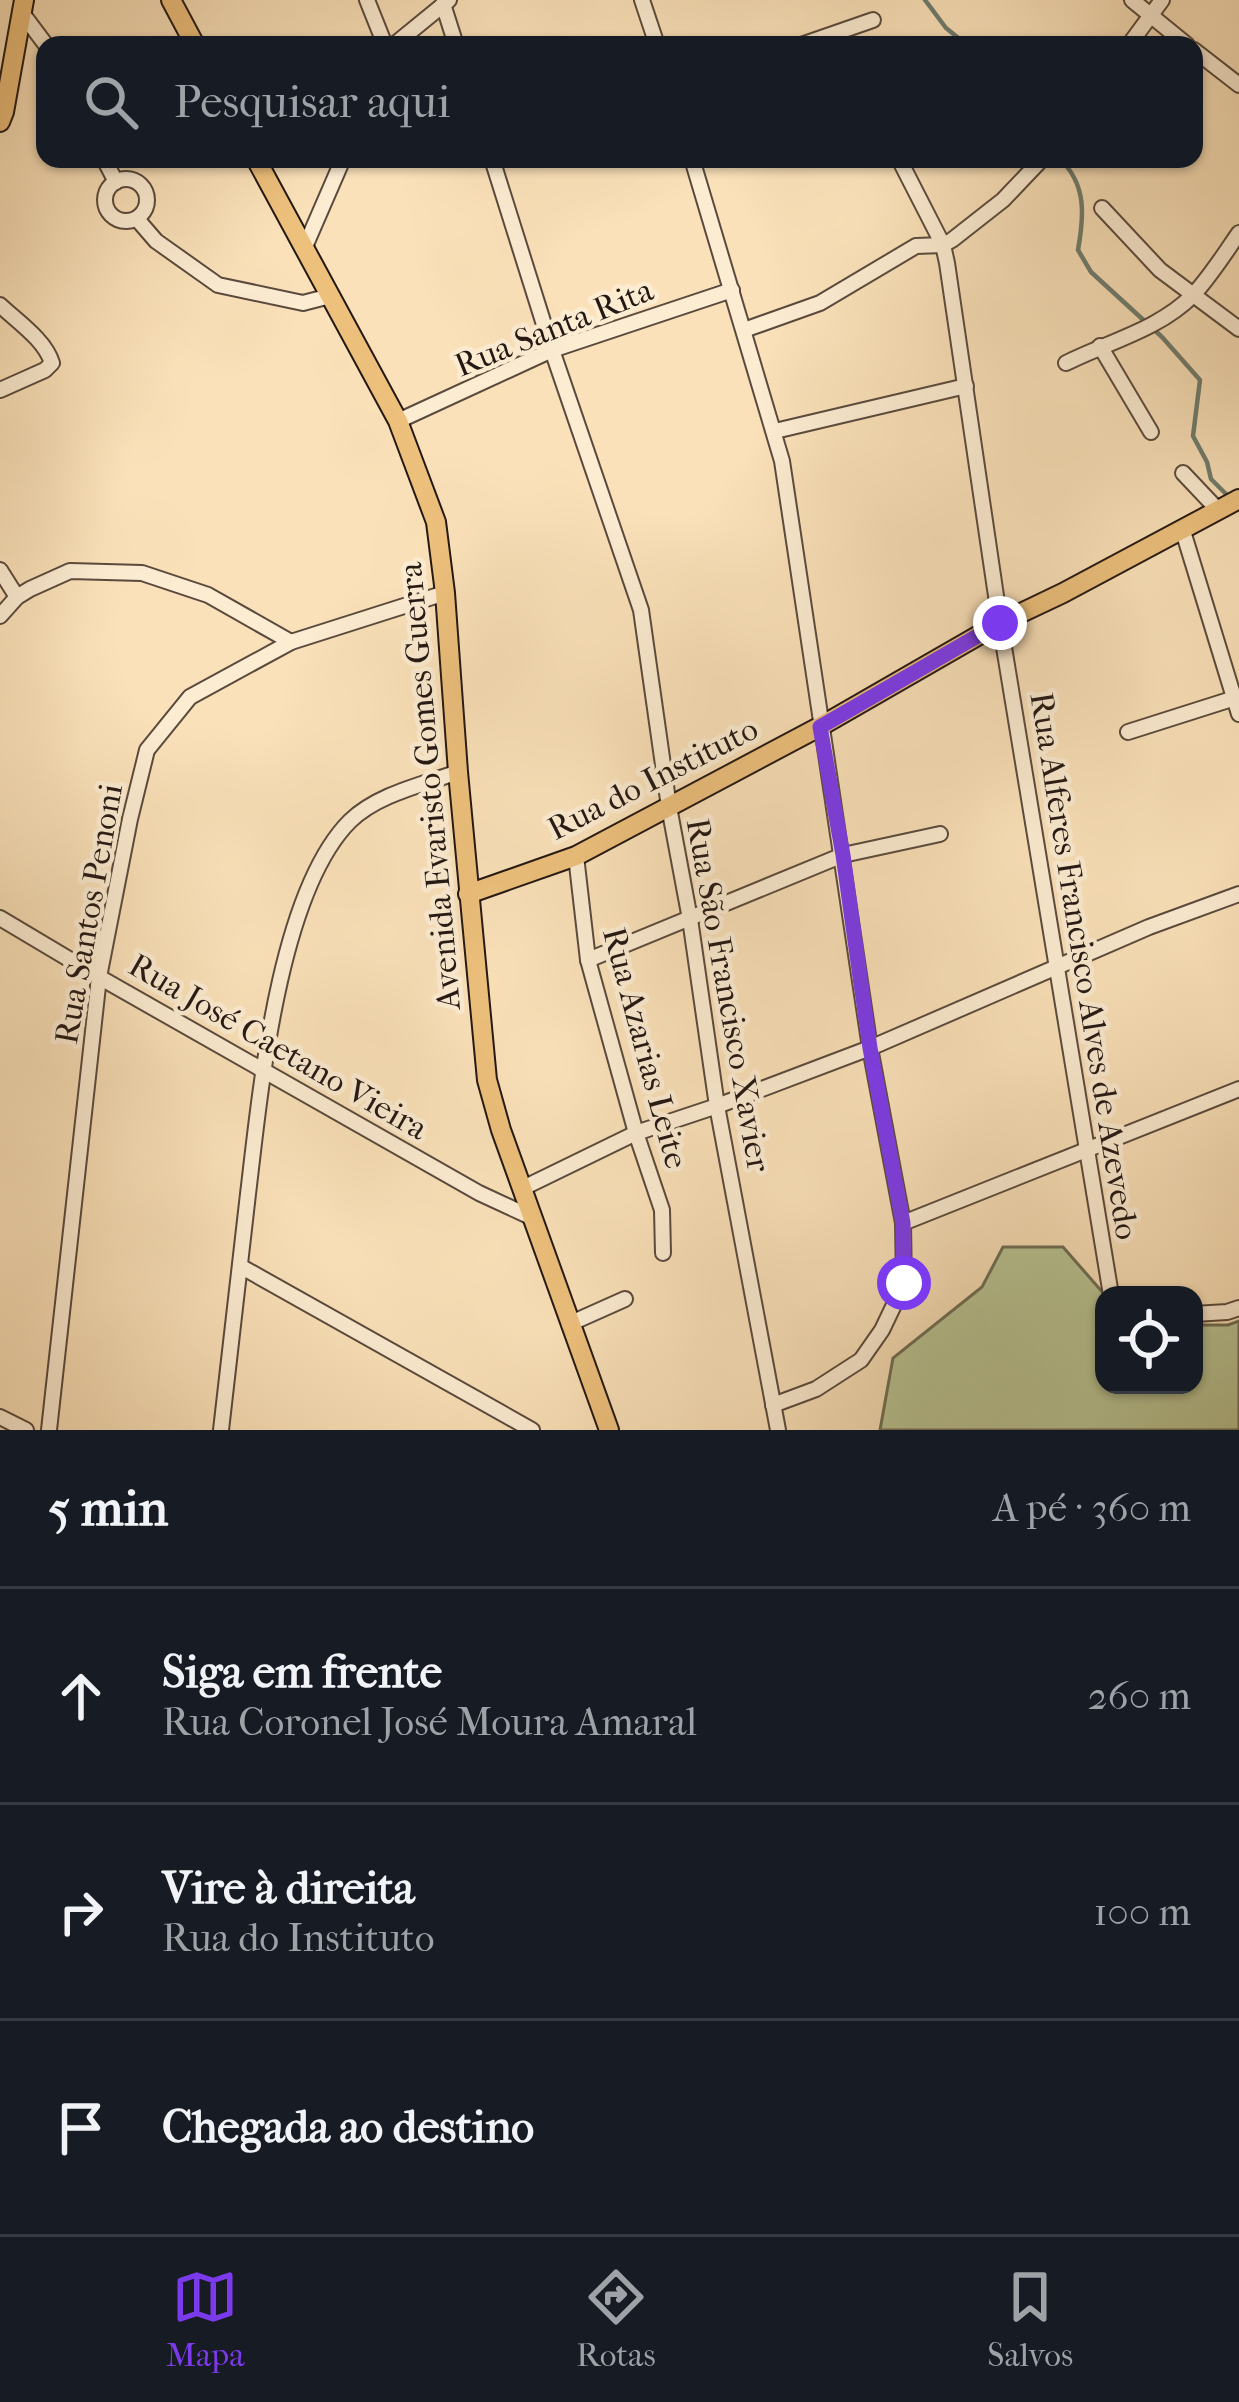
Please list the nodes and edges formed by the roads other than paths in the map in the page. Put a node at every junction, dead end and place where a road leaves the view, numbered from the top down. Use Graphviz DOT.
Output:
graph roads {
  1 [pos="171,0"];
  2 [pos="367,0"];
  3 [pos="642,0"];
  4 [pos="1132,0"];
  5 [pos="1162,0"];
  6 [pos="446,2"];
  7 [pos="22,4"];
  8 [pos="1150,16"];
  9 [pos="873,20"];
  10 [pos="41,36"];
  11 [pos="190,36"];
  12 [pos="385,36"];
  13 [pos="402,36"];
  14 [pos="454,36"];
  15 [pos="653,36"];
  16 [pos="844,36"];
  17 [pos="1136,36"];
  18 [pos="1176,36"];
  19 [pos="1203,58"];
  20 [pos="1239,86"];
  21 [pos="0,122"];
  22 [pos="109,168"];
  23 [pos="261,168"];
  24 [pos="339,168"];
  25 [pos="495,168"];
  26 [pos="695,168"];
  27 [pos="904,168"];
  28 [pos="1033,168"];
  29 [pos="116,182"];
  30 [pos="1102,208"];
  31 [pos="136,219"];
  32 [pos="1239,233"];
  33 [pos="943,244"];
  34 [pos="304,249"];
  35 [pos="732,290"];
  36 [pos="1194,294"];
  37 [pos="330,296"];
  38 [pos="0,305"];
  39 [pos="1239,329"];
  40 [pos="743,330"];
  41 [pos="1100,346"];
  42 [pos="552,350"];
  43 [pos="1066,363"];
  44 [pos="966,386"];
  45 [pos="0,390"];
  46 [pos="398,421"];
  47 [pos="775,431"];
  48 [pos="1151,432"];
  49 [pos="1183,473"];
  50 [pos="1239,499"];
  51 [pos="1218,510"];
  52 [pos="1182,529"];
  53 [pos="0,570"];
  54 [pos="445,593"];
  55 [pos="17,597"];
  56 [pos="0,616"];
  57 [pos="1000,623"];
  58 [pos="291,641"];
  59 [pos="1237,706"];
  60 [pos="820,727"];
  61 [pos="1128,731"];
  62 [pos="458,772"];
  63 [pos="669,807"];
  64 [pos="940,834"];
  65 [pos="843,855"];
  66 [pos="576,856"];
  67 [pos="468,893"];
  68 [pos="1239,894"];
  69 [pos="0,918"];
  70 [pos="689,919"];
  71 [pos="588,960"];
  72 [pos="1059,966"];
  73 [pos="99,977"];
  74 [pos="870,1048"];
  75 [pos="263,1069"];
  76 [pos="1239,1089"];
  77 [pos="717,1106"];
  78 [pos="636,1133"];
  79 [pos="1086,1151"];
  80 [pos="523,1188"];
  81 [pos="533,1218"];
  82 [pos="903,1223"];
  83 [pos="663,1253"];
  84 [pos="240,1266"];
  85 [pos="1110,1286"];
  86 [pos="625,1299"];
  87 [pos="1239,1308"];
  88 [pos="1203,1313"];
  89 [pos="569,1324"];
  90 [pos="773,1405"];
  91 [pos="0,1417"];
  92 [pos="26,1430"];
  93 [pos="49,1430"];
  94 [pos="221,1430"];
  95 [pos="532,1430"];
  96 [pos="609,1430"];
  97 [pos="778,1430"];
  1 -- 11 [label="main road"];
  2 -- 12 [label="street"];
  3 -- 15 [label="street"];
  4 -- 8 [label="street"];
  5 -- 8 [label="street"];
  6 -- 13 [label="street"];
  6 -- 14 [label="street"];
  7 -- 10 [label="street"];
  7 -- 21 [label="main road"];
  8 -- 17 [label="street"];
  8 -- 18 [label="street"];
  9 -- 16 [label="street"];
  19 -- 20 [label="street"];
  22 -- 29 [label="street"];
  23 -- 34 [label="main road, Avenida Evaristo Gomes Guerra"];
  24 -- 34 [label="street"];
  25 -- 42 [label="street, Rua São Francisco Xavier"];
  26 -- 35 [label="street"];
  27 -- 33 [label="street, Rua Alferes Francisco Alves de Azevedo"];
  28 -- 33 [label="street"];
  29 -- 31 [label="street"];
  29 -- 31 [label="street"];
  30 -- 36 [label="street"];
  31 -- 37 [label="street"];
  32 -- 36 [label="street"];
  33 -- 40 [label="street"];
  33 -- 44 [label="street, Rua Alferes Francisco Alves de Azevedo"];
  34 -- 37 [label="main road, Avenida Evaristo Gomes Guerra"];
  35 -- 40 [label="street"];
  35 -- 42 [label="street, Rua Santa Rita"];
  36 -- 39 [label="street"];
  36 -- 41 [label="street"];
  37 -- 46 [label="main road, Avenida Evaristo Gomes Guerra"];
  38 -- 45 [label="street"];
  40 -- 47 [label="street"];
  41 -- 43 [label="street"];
  41 -- 48 [label="street"];
  42 -- 46 [label="street, Rua Santa Rita"];
  42 -- 63 [label="street, Rua São Francisco Xavier"];
  44 -- 47 [label="street"];
  44 -- 57 [label="street, Rua Alferes Francisco Alves de Azevedo"];
  46 -- 54 [label="main road, Avenida Evaristo Gomes Guerra"];
  47 -- 60 [label="street"];
  49 -- 51 [label="street"];
  50 -- 51 [label="main road, Rua do Instituto"];
  51 -- 52 [label="main road, Rua do Instituto"];
  52 -- 57 [label="main road, Rua do Instituto"];
  52 -- 59 [label="street"];
  53 -- 55 [label="street"];
  54 -- 58 [label="street, Rua Santos Penoni"];
  54 -- 62 [label="main road, Avenida Evaristo Gomes Guerra"];
  55 -- 56 [label="street"];
  55 -- 58 [label="street"];
  57 -- 60 [label="main road, Rua do Instituto"];
  57 -- 72 [label="street, Rua Alferes Francisco Alves de Azevedo"];
  58 -- 73 [label="street, Rua Santos Penoni"];
  59 -- 61 [label="street"];
  60 -- 63 [label="main road, Rua do Instituto"];
  60 -- 65 [label="street"];
  62 -- 67 [label="main road, Avenida Evaristo Gomes Guerra"];
  62 -- 75 [label="street"];
  63 -- 66 [label="main road, Rua do Instituto"];
  63 -- 70 [label="street, Rua São Francisco Xavier"];
  64 -- 65 [label="street"];
  65 -- 70 [label="street"];
  65 -- 74 [label="street"];
  66 -- 67 [label="main road, Rua do Instituto"];
  66 -- 71 [label="street, Rua Azarias Leite"];
  67 -- 80 [label="main road, Avenida Evaristo Gomes Guerra"];
  68 -- 72 [label="street"];
  69 -- 73 [label="street, Rua José Caetano Vieira"];
  70 -- 71 [label="street"];
  70 -- 77 [label="street, Rua São Francisco Xavier"];
  71 -- 78 [label="street, Rua Azarias Leite"];
  72 -- 74 [label="street"];
  72 -- 79 [label="street, Rua Alferes Francisco Alves de Azevedo"];
  73 -- 75 [label="street, Rua José Caetano Vieira"];
  73 -- 93 [label="street, Rua Santos Penoni"];
  74 -- 77 [label="street"];
  74 -- 82 [label="street"];
  75 -- 81 [label="street, Rua José Caetano Vieira"];
  75 -- 84 [label="street"];
  76 -- 79 [label="street"];
  77 -- 78 [label="street"];
  77 -- 90 [label="street, Rua São Francisco Xavier"];
  78 -- 80 [label="street"];
  78 -- 83 [label="street, Rua Azarias Leite"];
  79 -- 82 [label="street"];
  79 -- 85 [label="street, Rua Alferes Francisco Alves de Azevedo"];
  80 -- 81 [label="main road, Avenida Evaristo Gomes Guerra"];
  81 -- 89 [label="main road, Avenida Evaristo Gomes Guerra"];
  82 -- 90 [label="street"];
  84 -- 94 [label="street"];
  84 -- 95 [label="street"];
  86 -- 89 [label="street"];
  87 -- 88 [label="street"];
  89 -- 96 [label="main road, Avenida Evaristo Gomes Guerra"];
  90 -- 97 [label="street, Rua São Francisco Xavier"];
  91 -- 92 [label="street"];
}
